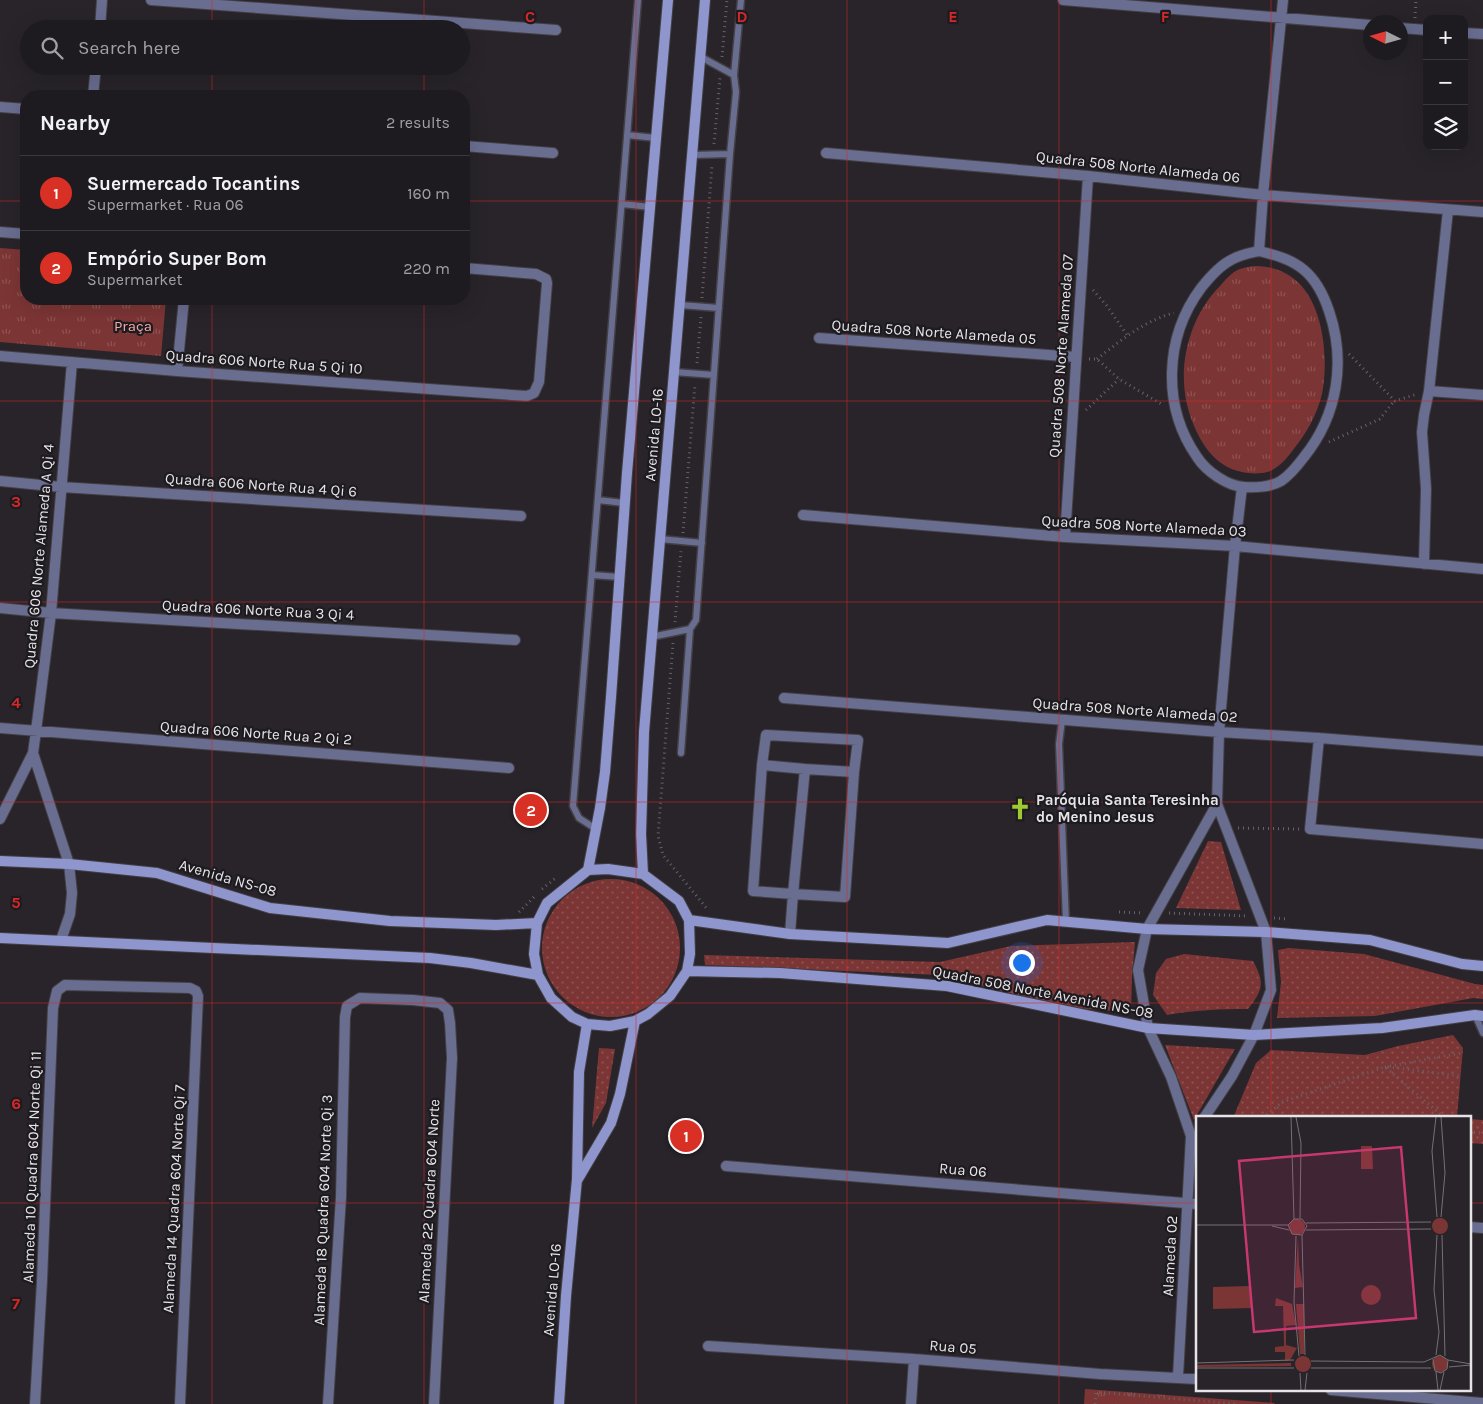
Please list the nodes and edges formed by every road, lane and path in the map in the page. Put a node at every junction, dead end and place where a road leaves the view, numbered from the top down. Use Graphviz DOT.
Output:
graph roads {
  1 [pos="102,0"];
  2 [pos="151,0"];
  3 [pos="638,0"];
  4 [pos="668,0"];
  5 [pos="705,0"];
  6 [pos="727,0"];
  7 [pos="741,0"];
  8 [pos="1063,0"];
  9 [pos="1282,0"];
  10 [pos="1416,0"];
  11 [pos="1281,18"];
  12 [pos="101,20"];
  13 [pos="421,20"];
  14 [pos="470,24"];
  15 [pos="1363,24"];
  16 [pos="1408,29"];
  17 [pos="1414,29"];
  18 [pos="556,30"];
  19 [pos="1423,30"];
  20 [pos="1468,33"];
  21 [pos="1483,34"];
  22 [pos="701,57"];
  23 [pos="721,68"];
  24 [pos="95,75"];
  25 [pos="734,75"];
  26 [pos="94,90"];
  27 [pos="0,107"];
  28 [pos="20,109"];
  29 [pos="627,135"];
  30 [pos="656,138"];
  31 [pos="470,146"];
  32 [pos="553,153"];
  33 [pos="826,153"];
  34 [pos="713,154"];
  35 [pos="730,154"];
  36 [pos="692,155"];
  37 [pos="1088,176"];
  38 [pos="1263,195"];
  39 [pos="622,204"];
  40 [pos="650,207"];
  41 [pos="1448,210"];
  42 [pos="1483,212"];
  43 [pos="0,232"];
  44 [pos="20,234"];
  45 [pos="1259,250"];
  46 [pos="470,268"];
  47 [pos="1081,277"];
  48 [pos="183,305"];
  49 [pos="680,306"];
  50 [pos="702,307"];
  51 [pos="719,308"];
  52 [pos="1187,310"];
  53 [pos="1127,335"];
  54 [pos="819,338"];
  55 [pos="1337,341"];
  56 [pos="0,356"];
  57 [pos="1076,357"];
  58 [pos="1097,359"];
  59 [pos="72,362"];
  60 [pos="177,371"];
  61 [pos="674,372"];
  62 [pos="696,374"];
  63 [pos="714,375"];
  64 [pos="1120,379"];
  65 [pos="1429,391"];
  66 [pos="1483,394"];
  67 [pos="1394,401"];
  68 [pos="1176,415"];
  69 [pos="1072,422"];
  70 [pos="1310,450"];
  71 [pos="0,481"];
  72 [pos="61,487"];
  73 [pos="1242,487"];
  74 [pos="598,500"];
  75 [pos="624,503"];
  76 [pos="803,515"];
  77 [pos="521,516"];
  78 [pos="1065,537"];
  79 [pos="660,539"];
  80 [pos="682,541"];
  81 [pos="702,543"];
  82 [pos="1235,546"];
  83 [pos="1424,564"];
  84 [pos="1483,569"];
  85 [pos="592,574"];
  86 [pos="620,577"];
  87 [pos="0,608"];
  88 [pos="51,613"];
  89 [pos="690,629"];
  90 [pos="674,632"];
  91 [pos="651,637"];
  92 [pos="515,640"];
  93 [pos="784,698"];
  94 [pos="1062,720"];
  95 [pos="0,728"];
  96 [pos="36,731"];
  97 [pos="1219,732"];
  98 [pos="1319,738"];
  99 [pos="1483,751"];
  100 [pos="33,753"];
  101 [pos="681,753"];
  102 [pos="762,765"];
  103 [pos="509,768"];
  104 [pos="805,769"];
  105 [pos="854,772"];
  106 [pos="1217,804"];
  107 [pos="0,819"];
  108 [pos="1226,828"];
  109 [pos="596,829"];
  110 [pos="1310,829"];
  111 [pos="1483,844"];
  112 [pos="0,861"];
  113 [pos="69,864"];
  114 [pos="588,870"];
  115 [pos="561,874"];
  116 [pos="643,874"];
  117 [pos="793,894"];
  118 [pos="518,912"];
  119 [pos="1110,912"];
  120 [pos="1156,913"];
  121 [pos="711,914"];
  122 [pos="1260,916"];
  123 [pos="1290,919"];
  124 [pos="689,920"];
  125 [pos="1066,922"];
  126 [pos="537,923"];
  127 [pos="1147,929"];
  128 [pos="1266,932"];
  129 [pos="790,934"];
  130 [pos="0,938"];
  131 [pos="61,940"];
  132 [pos="1483,966"];
  133 [pos="687,971"];
  134 [pos="538,975"];
  135 [pos="57,991"];
  136 [pos="440,1003"];
  137 [pos="1479,1015"];
  138 [pos="635,1021"];
  139 [pos="587,1024"];
  140 [pos="1148,1028"];
  141 [pos="1483,1033"];
  142 [pos="1254,1035"];
  143 [pos="1462,1053"];
  144 [pos="1385,1067"];
  145 [pos="1460,1076"];
  146 [pos="1205,1116"];
  147 [pos="1265,1116"];
  148 [pos="1443,1116"];
  149 [pos="1194,1132"];
  150 [pos="1470,1132"];
  151 [pos="1483,1133"];
  152 [pos="726,1166"];
  153 [pos="577,1179"];
  154 [pos="1192,1204"];
  155 [pos="1470,1227"];
  156 [pos="1483,1228"];
  157 [pos="708,1346"];
  158 [pos="914,1359"];
  159 [pos="1178,1377"];
  160 [pos="1196,1379"];
  161 [pos="1351,1392"];
  162 [pos="1166,1398"];
  163 [pos="1460,1403"];
  164 [pos="1483,1403"];
  165 [pos="35,1404"];
  166 [pos="180,1404"];
  167 [pos="328,1404"];
  168 [pos="434,1404"];
  169 [pos="559,1404"];
  170 [pos="911,1404"];
  171 [pos="1095,1404"];
  172 [pos="1165,1404"];
  173 [pos="1238,1404"];
  1 -- 12 [label="street"];
  2 -- 13 [label="street"];
  3 -- 29 [label="lane"];
  4 -- 30 [label="street, Avenida LO-16"];
  5 -- 22 [label="street, Avenida LO-16"];
  6 -- 23 [label="path"];
  7 -- 25 [label="lane"];
  8 -- 11 [label="street"];
  9 -- 11 [label="street"];
  10 -- 17 [label="path"];
  11 -- 15 [label="street"];
  11 -- 38 [label="street"];
  14 -- 18 [label="street"];
  16 -- 17 [label="street"];
  17 -- 19 [label="street"];
  20 -- 21 [label="street"];
  22 -- 23 [label="lane"];
  22 -- 36 [label="street, Avenida LO-16"];
  23 -- 25 [label="lane"];
  23 -- 34 [label="path"];
  24 -- 26 [label="street"];
  25 -- 35 [label="lane"];
  27 -- 28 [label="street"];
  29 -- 30 [label="lane"];
  29 -- 39 [label="lane"];
  30 -- 40 [label="street, Avenida LO-16"];
  31 -- 32 [label="street"];
  33 -- 37 [label="street, Quadra 508 Norte Alameda 06"];
  34 -- 35 [label="lane"];
  34 -- 36 [label="lane"];
  34 -- 50 [label="path"];
  35 -- 51 [label="lane"];
  36 -- 49 [label="street, Avenida LO-16"];
  37 -- 38 [label="street, Quadra 508 Norte Alameda 06"];
  37 -- 47 [label="street, Quadra 508 Norte Alameda 07"];
  38 -- 41 [label="street, Quadra 508 Norte Alameda 06"];
  38 -- 45 [label="street"];
  39 -- 40 [label="lane"];
  39 -- 74 [label="lane"];
  40 -- 75 [label="street, Avenida LO-16"];
  41 -- 42 [label="street, Quadra 508 Norte Alameda 06"];
  41 -- 65 [label="street"];
  43 -- 44 [label="street"];
  45 -- 52 [label="street"];
  45 -- 55 [label="street"];
  46 -- 60 [label="street, Quadra 606 Norte Rua 5 Qi 10"];
  47 -- 53 [label="path"];
  47 -- 57 [label="street, Quadra 508 Norte Alameda 07"];
  48 -- 60 [label="street"];
  49 -- 50 [label="lane"];
  49 -- 61 [label="street, Avenida LO-16"];
  50 -- 51 [label="lane"];
  50 -- 62 [label="path"];
  51 -- 63 [label="lane"];
  52 -- 53 [label="path"];
  52 -- 68 [label="street"];
  53 -- 58 [label="path"];
  54 -- 57 [label="street, Quadra 508 Norte Alameda 05"];
  55 -- 67 [label="path"];
  55 -- 70 [label="street"];
  56 -- 59 [label="street, Quadra 606 Norte Rua 5 Qi 10"];
  57 -- 58 [label="path"];
  57 -- 69 [label="street, Quadra 508 Norte Alameda 07"];
  58 -- 64 [label="path"];
  59 -- 60 [label="street, Quadra 606 Norte Rua 5 Qi 10"];
  59 -- 72 [label="street, Quadra 606 Norte Alameda A Qi 4"];
  61 -- 62 [label="lane"];
  61 -- 79 [label="street, Avenida LO-16"];
  62 -- 63 [label="lane"];
  62 -- 80 [label="path"];
  63 -- 81 [label="lane"];
  64 -- 68 [label="path"];
  64 -- 69 [label="path"];
  65 -- 66 [label="street"];
  65 -- 67 [label="path"];
  65 -- 83 [label="street"];
  67 -- 70 [label="path"];
  68 -- 73 [label="street"];
  69 -- 78 [label="street, Quadra 508 Norte Alameda 07"];
  70 -- 73 [label="street"];
  71 -- 72 [label="street, Quadra 606 Norte Rua 4 Qi 6"];
  72 -- 77 [label="street, Quadra 606 Norte Rua 4 Qi 6"];
  72 -- 88 [label="street, Quadra 606 Norte Alameda A Qi 4"];
  73 -- 82 [label="street"];
  74 -- 75 [label="lane"];
  74 -- 85 [label="lane"];
  75 -- 86 [label="street, Avenida LO-16"];
  76 -- 78 [label="street, Quadra 508 Norte Alameda 03"];
  78 -- 82 [label="street, Quadra 508 Norte Alameda 03"];
  79 -- 80 [label="lane"];
  79 -- 91 [label="street, Avenida LO-16"];
  80 -- 81 [label="lane"];
  80 -- 90 [label="path"];
  81 -- 89 [label="lane"];
  82 -- 83 [label="street, Quadra 508 Norte Alameda 03"];
  82 -- 97 [label="street"];
  83 -- 84 [label="street, Quadra 508 Norte Alameda 03"];
  85 -- 86 [label="lane"];
  85 -- 109 [label="lane"];
  86 -- 109 [label="street, Avenida LO-16"];
  87 -- 88 [label="street, Quadra 606 Norte Rua 3 Qi 4"];
  88 -- 92 [label="street, Quadra 606 Norte Rua 3 Qi 4"];
  88 -- 96 [label="street, Quadra 606 Norte Alameda A Qi 4"];
  89 -- 90 [label="lane"];
  89 -- 101 [label="lane"];
  90 -- 91 [label="lane"];
  90 -- 121 [label="path"];
  91 -- 116 [label="street, Avenida LO-16"];
  93 -- 94 [label="street, Quadra 508 Norte Alameda 02"];
  94 -- 97 [label="street, Quadra 508 Norte Alameda 02"];
  94 -- 125 [label="lane"];
  95 -- 96 [label="street, Quadra 606 Norte Rua 2 Qi 2"];
  96 -- 100 [label="street, Quadra 606 Norte Alameda A Qi 4"];
  96 -- 103 [label="street, Quadra 606 Norte Rua 2 Qi 2"];
  97 -- 98 [label="street, Quadra 508 Norte Alameda 02"];
  97 -- 106 [label="street"];
  98 -- 99 [label="street, Quadra 508 Norte Alameda 02"];
  98 -- 110 [label="street"];
  100 -- 107 [label="street"];
  100 -- 113 [label="street"];
  102 -- 104 [label="street"];
  102 -- 105 [label="street"];
  102 -- 117 [label="street"];
  104 -- 105 [label="street"];
  104 -- 117 [label="street"];
  105 -- 117 [label="street"];
  106 -- 108 [label="street"];
  106 -- 120 [label="street"];
  108 -- 110 [label="path"];
  108 -- 122 [label="street"];
  109 -- 114 [label="street, Avenida LO-16"];
  110 -- 111 [label="street"];
  112 -- 113 [label="street, Avenida NS-08"];
  113 -- 126 [label="street, Avenida NS-08"];
  113 -- 131 [label="street"];
  114 -- 116 [label="street"];
  114 -- 126 [label="street"];
  115 -- 118 [label="path"];
  116 -- 124 [label="street"];
  117 -- 129 [label="street"];
  119 -- 120 [label="path"];
  120 -- 122 [label="path"];
  120 -- 127 [label="street"];
  122 -- 123 [label="path"];
  122 -- 128 [label="street"];
  124 -- 129 [label="street, Quadra 508 Norte Avenida NS-08"];
  124 -- 133 [label="street"];
  125 -- 127 [label="street, Quadra 508 Norte Avenida NS-08"];
  125 -- 129 [label="street, Quadra 508 Norte Avenida NS-08"];
  126 -- 134 [label="street"];
  127 -- 128 [label="street, Quadra 508 Norte Avenida NS-08"];
  127 -- 140 [label="street"];
  128 -- 132 [label="street, Quadra 508 Norte Avenida NS-08"];
  128 -- 142 [label="street"];
  130 -- 131 [label="street"];
  131 -- 134 [label="street"];
  133 -- 138 [label="street"];
  133 -- 140 [label="street, Quadra 508 Norte Avenida NS-08"];
  134 -- 139 [label="street"];
  135 -- 165 [label="street, Alameda 10 Quadra 604 Norte Qi 11"];
  135 -- 166 [label="street, Alameda 14 Quadra 604 Norte Qi 7"];
  136 -- 167 [label="street, Alameda 18 Quadra 604 Norte Qi 3"];
  136 -- 168 [label="street, Alameda 22 Quadra 604 Norte"];
  137 -- 141 [label="lane"];
  137 -- 142 [label="street, Quadra 508 Norte Avenida NS-08"];
  138 -- 139 [label="street"];
  138 -- 153 [label="street, Avenida LO-16"];
  139 -- 153 [label="street, Avenida LO-16"];
  140 -- 142 [label="street, Quadra 508 Norte Avenida NS-08"];
  140 -- 149 [label="street"];
  142 -- 146 [label="street"];
  143 -- 144 [label="path"];
  144 -- 145 [label="path"];
  144 -- 147 [label="path"];
  144 -- 148 [label="path"];
  149 -- 154 [label="street, Alameda 02"];
  150 -- 151 [label="path"];
  152 -- 154 [label="street, Rua 06"];
  153 -- 169 [label="street, Avenida LO-16"];
  154 -- 159 [label="street, Alameda 02"];
  155 -- 156 [label="street"];
  157 -- 158 [label="street, Rua 05"];
  158 -- 159 [label="street, Rua 05"];
  158 -- 170 [label="street"];
  159 -- 160 [label="street, Rua 05"];
  161 -- 163 [label="street"];
  162 -- 171 [label="path"];
  162 -- 172 [label="path"];
  162 -- 173 [label="path"];
  163 -- 164 [label="street"];
}
